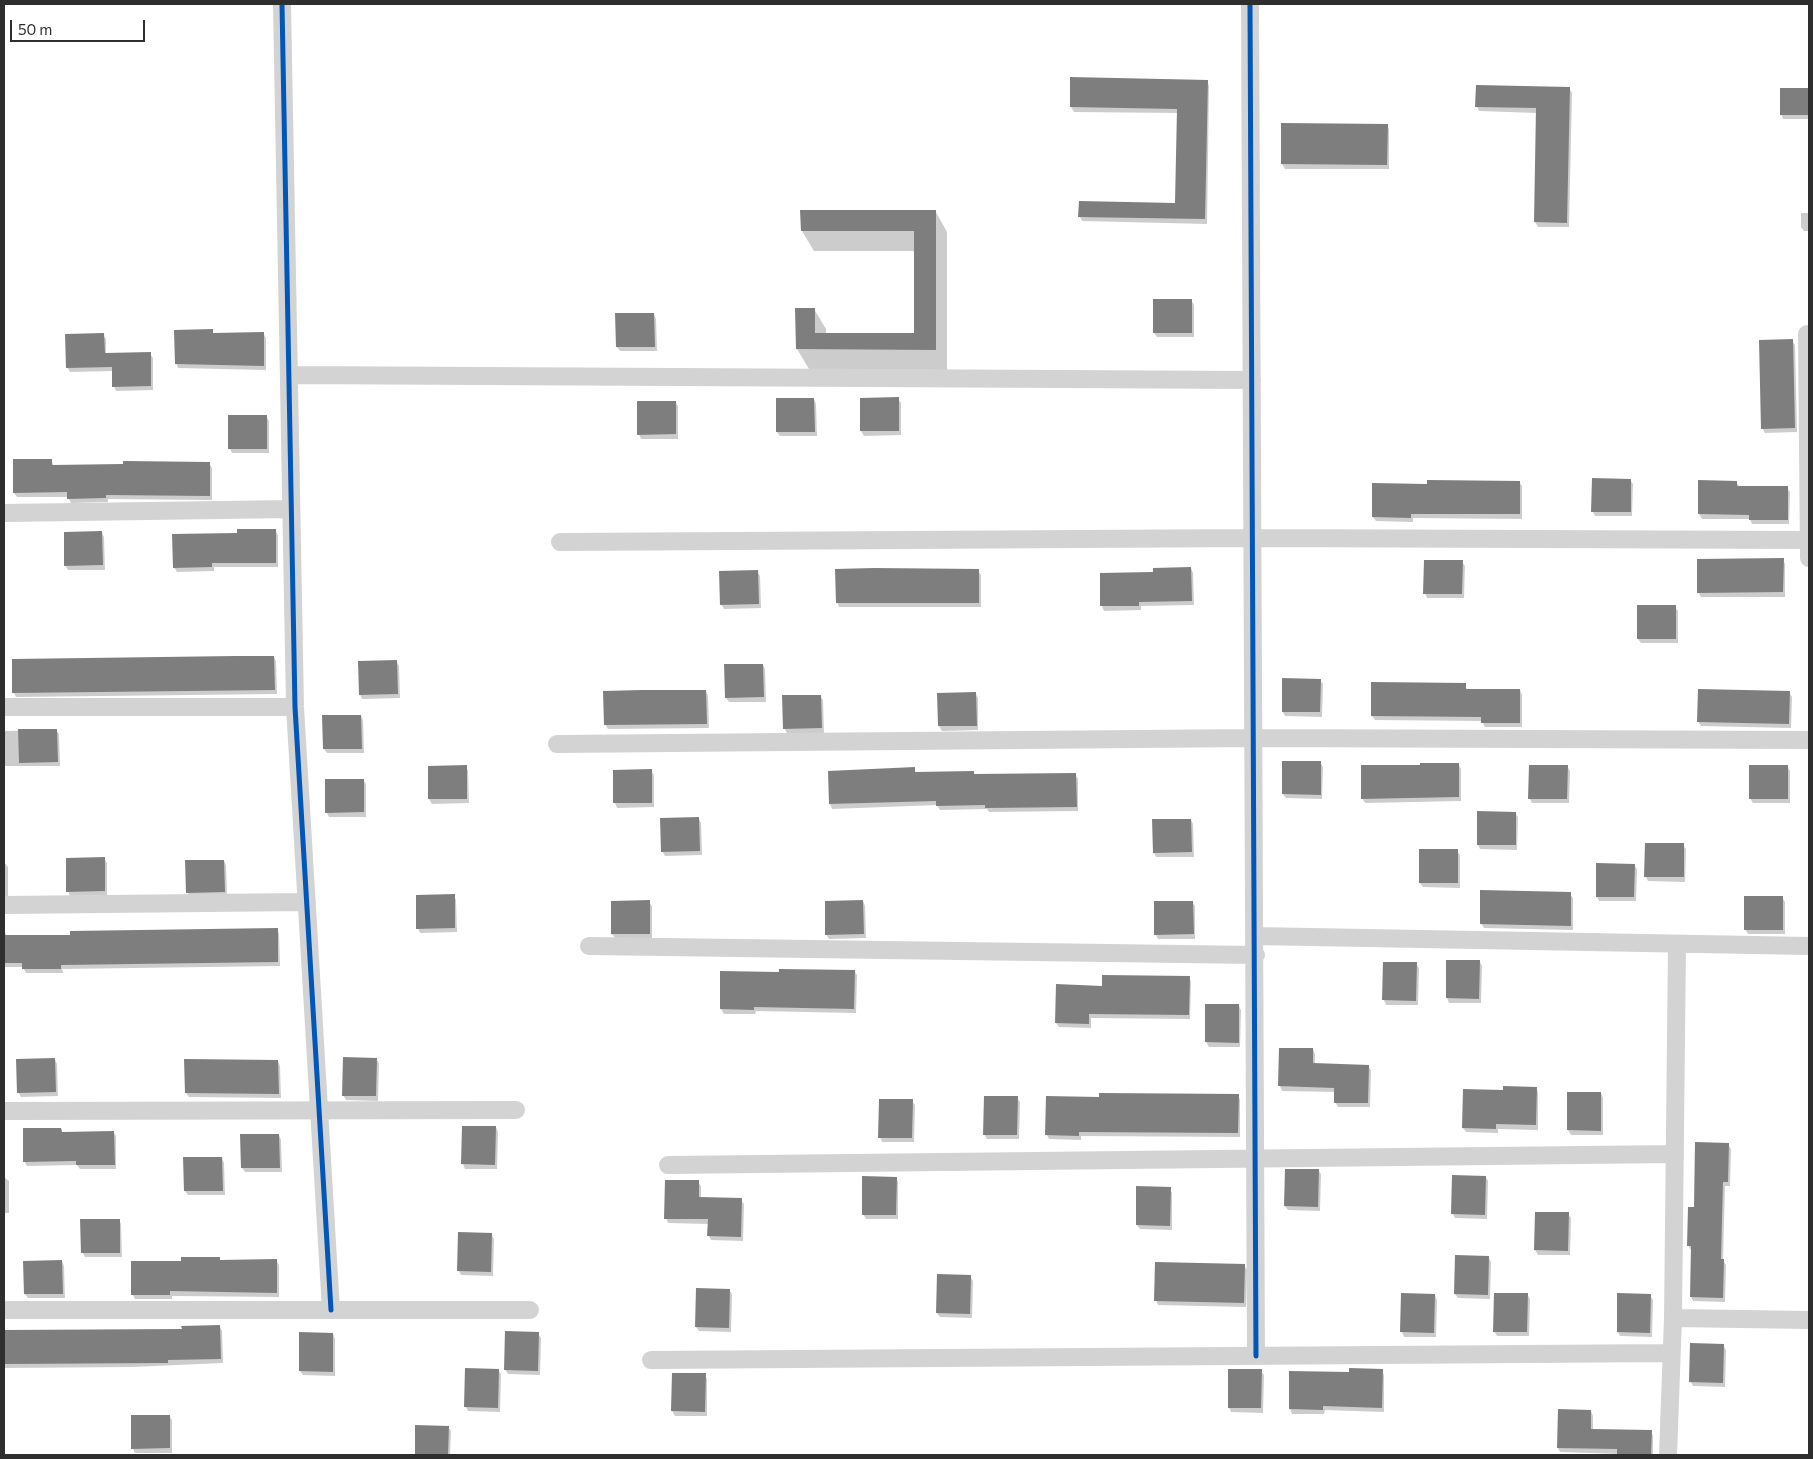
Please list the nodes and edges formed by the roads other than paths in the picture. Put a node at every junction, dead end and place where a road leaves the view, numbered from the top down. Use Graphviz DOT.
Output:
graph roads {
  1 [pos="282,4"];
  2 [pos="1250,4"];
  3 [pos="1809,334"];
  4 [pos="289,375"];
  5 [pos="1252,380"];
  6 [pos="292,510"];
  7 [pos="4,513"];
  8 [pos="1253,538"];
  9 [pos="1809,540"];
  10 [pos="560,542"];
  11 [pos="1809,558"];
  12 [pos="4,707"];
  13 [pos="295,707"];
  14 [pos="1254,738"];
  15 [pos="1809,740"];
  16 [pos="557,744"];
  17 [pos="307,902"];
  18 [pos="4,905"];
  19 [pos="1255,936"];
  20 [pos="1677,944"];
  21 [pos="589,946"];
  22 [pos="1809,946"];
  23 [pos="1256,955"];
  24 [pos="319,1110"];
  25 [pos="516,1110"];
  26 [pos="4,1111"];
  27 [pos="1674,1154"];
  28 [pos="1257,1158"];
  29 [pos="668,1165"];
  30 [pos="4,1310"];
  31 [pos="331,1310"];
  32 [pos="530,1310"];
  33 [pos="1673,1318"];
  34 [pos="1809,1320"];
  35 [pos="1672,1353"];
  36 [pos="1256,1356"];
  37 [pos="651,1360"];
  38 [pos="1668,1455"];
  1 -- 4 [label="street"];
  2 -- 5 [label="street"];
  3 -- 9 [label="street"];
  4 -- 5 [label="street"];
  4 -- 6 [label="street"];
  5 -- 8 [label="street"];
  6 -- 7 [label="street"];
  6 -- 13 [label="street"];
  8 -- 9 [label="street"];
  8 -- 10 [label="street"];
  8 -- 14 [label="street"];
  9 -- 11 [label="street"];
  12 -- 13 [label="street"];
  13 -- 17 [label="street"];
  14 -- 15 [label="street"];
  14 -- 16 [label="street"];
  14 -- 19 [label="street"];
  17 -- 18 [label="street"];
  17 -- 24 [label="street"];
  19 -- 20 [label="street"];
  19 -- 23 [label="street"];
  20 -- 22 [label="street"];
  20 -- 27 [label="street"];
  21 -- 23 [label="street"];
  23 -- 28 [label="street"];
  24 -- 25 [label="street"];
  24 -- 26 [label="street"];
  24 -- 31 [label="street"];
  27 -- 28 [label="street"];
  27 -- 33 [label="street"];
  28 -- 29 [label="street"];
  28 -- 36 [label="street"];
  30 -- 31 [label="street"];
  31 -- 32 [label="street"];
  33 -- 34 [label="street"];
  33 -- 35 [label="street"];
  35 -- 36 [label="street"];
  35 -- 38 [label="street"];
  36 -- 37 [label="street"];
}
